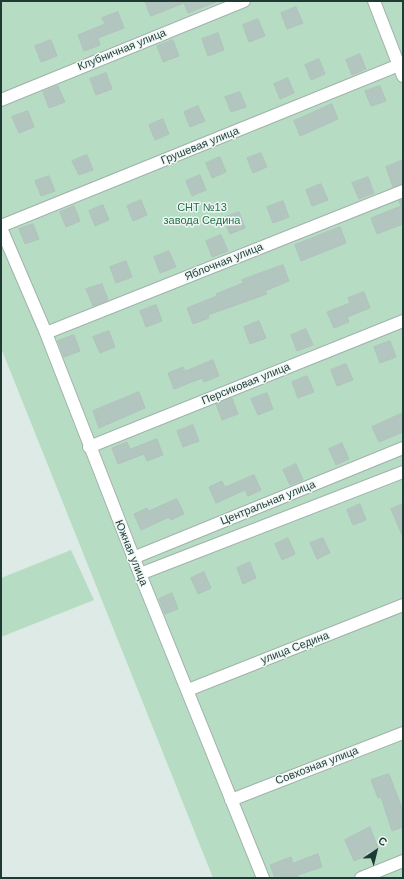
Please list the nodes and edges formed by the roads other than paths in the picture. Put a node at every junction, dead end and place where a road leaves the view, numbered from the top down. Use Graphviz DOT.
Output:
graph roads {
  1 [pos="244,1"];
  2 [pos="374,1"];
  3 [pos="401,71"];
  4 [pos="1,100"];
  5 [pos="403,191"];
  6 [pos="1,227"];
  7 [pos="403,321"];
  8 [pos="46,334"];
  9 [pos="89,447"];
  10 [pos="403,448"];
  11 [pos="403,472"];
  12 [pos="133,558"];
  13 [pos="140,574"];
  14 [pos="403,606"];
  15 [pos="188,690"];
  16 [pos="403,733"];
  17 [pos="231,800"];
  18 [pos="403,861"];
  19 [pos="263,878"];
  20 [pos="361,878"];
  1 -- 4 [label="street, Клубничная улица"];
  2 -- 3 [label="street"];
  3 -- 6 [label="street, Грушевая улица"];
  5 -- 8 [label="street, Яблочная улица"];
  6 -- 8 [label="street, Южная улица"];
  7 -- 9 [label="street, Персиковая улица"];
  8 -- 9 [label="street, Южная улица"];
  9 -- 12 [label="street, Южная улица"];
  10 -- 12 [label="street, Центральная улица"];
  11 -- 13 [label="street, Центральная улица"];
  12 -- 13 [label="street, Южная улица"];
  13 -- 15 [label="street, Южная улица"];
  14 -- 15 [label="street, улица Седина"];
  15 -- 17 [label="street, Южная улица"];
  16 -- 17 [label="street, Совхозная улица"];
  17 -- 19 [label="street, Южная улица"];
  18 -- 20 [label="street"];
}
